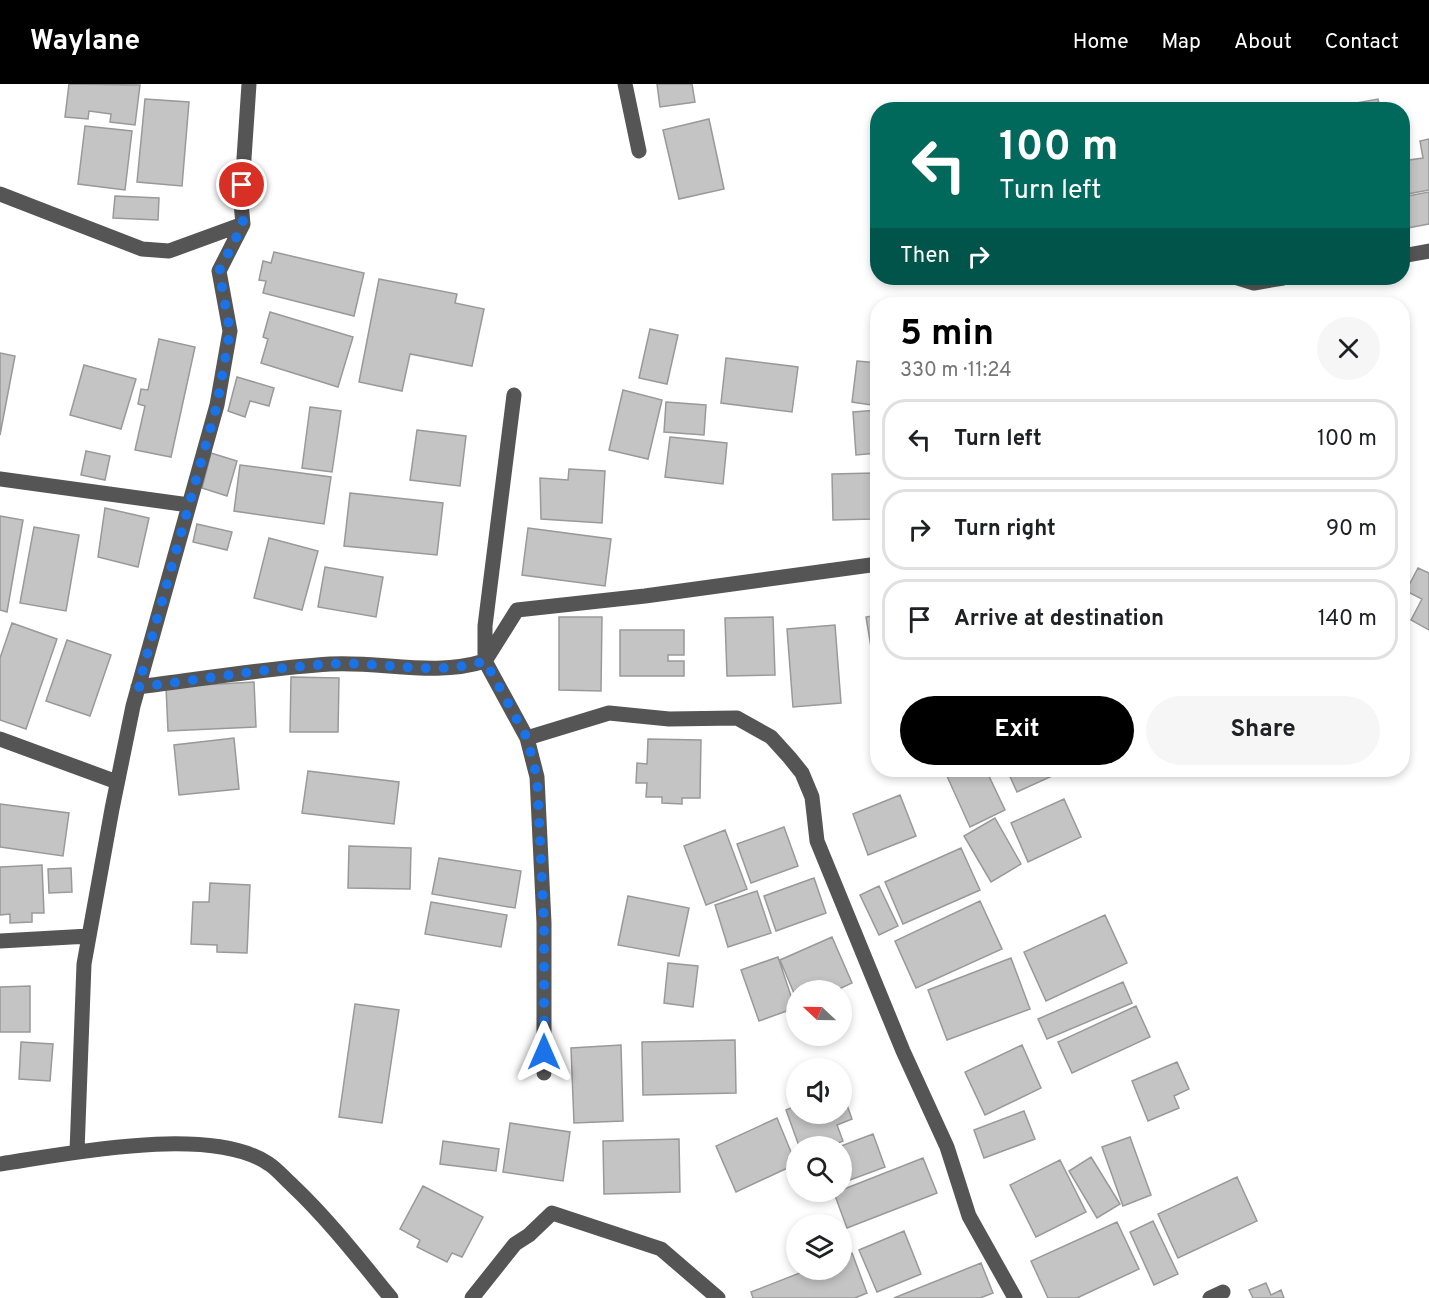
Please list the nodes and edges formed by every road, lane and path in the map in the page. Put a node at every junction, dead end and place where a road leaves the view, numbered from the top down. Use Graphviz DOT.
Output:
graph roads {
  1 [pos="249,84"];
  2 [pos="625,84"];
  3 [pos="639,151"];
  4 [pos="0,194"];
  5 [pos="243,224"];
  6 [pos="1429,251"];
  7 [pos="1410,255"];
  8 [pos="514,395"];
  9 [pos="0,479"];
  10 [pos="189,505"];
  11 [pos="870,565"];
  12 [pos="485,661"];
  13 [pos="138,687"];
  14 [pos="527,738"];
  15 [pos="0,739"];
  16 [pos="117,782"];
  17 [pos="88,936"];
  18 [pos="0,941"];
  19 [pos="544,1073"];
  20 [pos="77,1152"];
  21 [pos="0,1164"];
  22 [pos="391,1298"];
  23 [pos="472,1298"];
  24 [pos="718,1298"];
  25 [pos="1015,1298"];
  1 -- 5 [label="street"];
  2 -- 3 [label="street"];
  4 -- 5 [label="street"];
  5 -- 10 [label="street"];
  6 -- 7 [label="street"];
  8 -- 12 [label="street"];
  9 -- 10 [label="street"];
  10 -- 13 [label="street"];
  11 -- 12 [label="street"];
  12 -- 13 [label="street"];
  12 -- 14 [label="street"];
  13 -- 16 [label="street"];
  14 -- 19 [label="street"];
  14 -- 25 [label="street"];
  15 -- 16 [label="street"];
  16 -- 17 [label="street"];
  17 -- 18 [label="street"];
  17 -- 20 [label="street"];
  20 -- 21 [label="street"];
  20 -- 22 [label="street"];
  23 -- 24 [label="street"];
}
